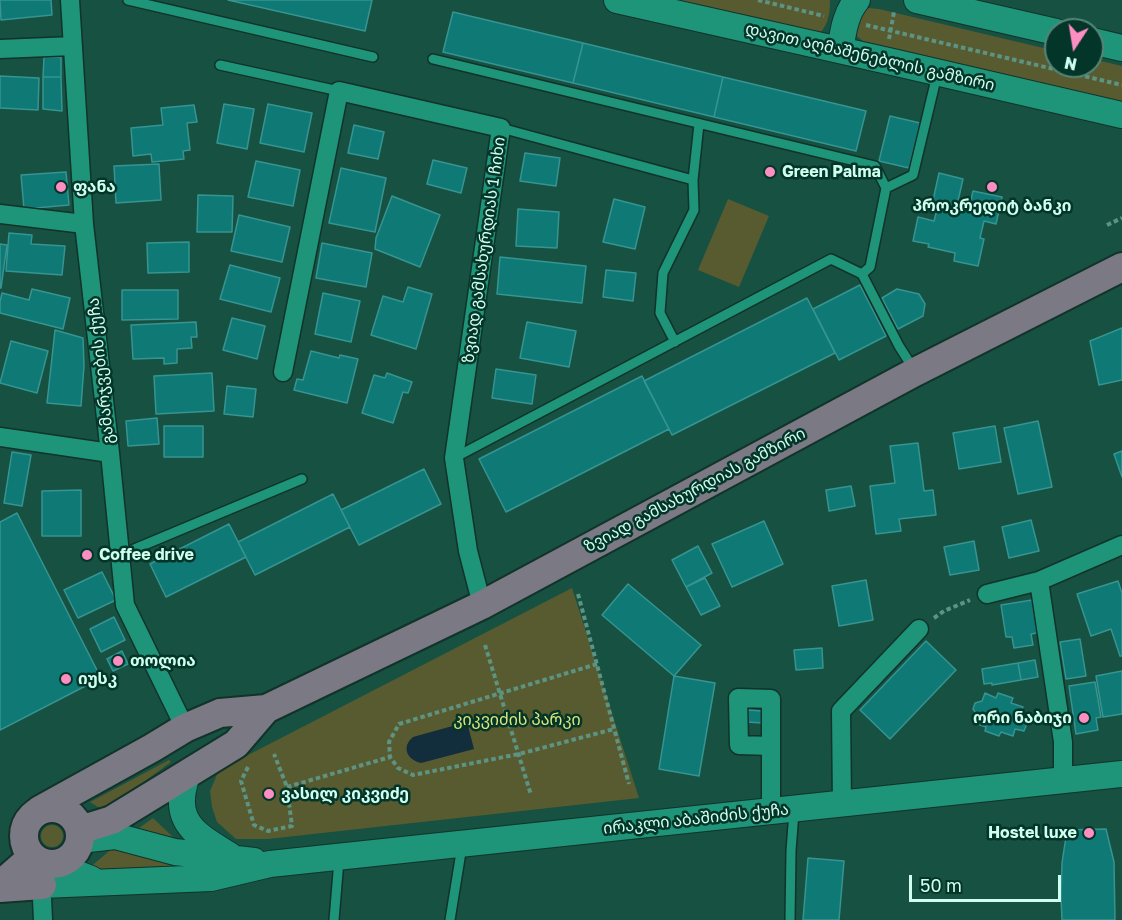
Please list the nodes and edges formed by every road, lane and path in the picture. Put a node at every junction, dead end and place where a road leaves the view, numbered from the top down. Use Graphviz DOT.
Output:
graph roads {
  1 [pos="69,0"];
  2 [pos="128,0"];
  3 [pos="617,0"];
  4 [pos="758,0"];
  5 [pos="917,0"];
  6 [pos="852,10"];
  7 [pos="894,12"];
  8 [pos="1044,30"];
  9 [pos="890,31"];
  10 [pos="1104,44"];
  11 [pos="74,46"];
  12 [pos="1122,48"];
  13 [pos="0,49"];
  14 [pos="887,49"];
  15 [pos="840,50"];
  16 [pos="373,57"];
  17 [pos="433,58"];
  18 [pos="220,65"];
  19 [pos="938,72"];
  20 [pos="1122,85"];
  21 [pos="339,91"];
  22 [pos="1110,112"];
  23 [pos="699,124"];
  24 [pos="501,128"];
  25 [pos="1122,132"];
  26 [pos="693,180"];
  27 [pos="886,188"];
  28 [pos="0,214"];
  29 [pos="1122,218"];
  30 [pos="84,224"];
  31 [pos="1107,225"];
  32 [pos="1122,267"];
  33 [pos="862,274"];
  34 [pos="675,342"];
  35 [pos="283,372"];
  36 [pos="915,372"];
  37 [pos="0,437"];
  38 [pos="110,453"];
  39 [pos="454,458"];
  40 [pos="302,479"];
  41 [pos="1122,545"];
  42 [pos="120,555"];
  43 [pos="1039,581"];
  44 [pos="578,594"];
  45 [pos="987,594"];
  46 [pos="482,605"];
  47 [pos="919,629"];
  48 [pos="485,645"];
  49 [pos="597,664"];
  50 [pos="500,694"];
  51 [pos="266,709"];
  52 [pos="185,728"];
  53 [pos="614,729"];
  54 [pos="771,746"];
  55 [pos="274,754"];
  56 [pos="519,754"];
  57 [pos="390,757"];
  58 [pos="248,767"];
  59 [pos="187,774"];
  60 [pos="1122,774"];
  61 [pos="1063,780"];
  62 [pos="629,784"];
  63 [pos="287,787"];
  64 [pos="531,795"];
  65 [pos="842,803"];
  66 [pos="783,809"];
  67 [pos="33,816"];
  68 [pos="0,834"];
  69 [pos="80,835"];
  70 [pos="462,843"];
  71 [pos="340,856"];
  72 [pos="235,859"];
  73 [pos="270,864"];
  74 [pos="42,867"];
  75 [pos="0,886"];
  76 [pos="43,920"];
  77 [pos="334,920"];
  78 [pos="450,920"];
  79 [pos="790,920"];
  1 -- 11 [label="street, გამარჯვების ქუჩა"];
  2 -- 16 [label="lane"];
  3 -- 15 [label="main road, დავით აღმაშენებლის გამზირი"];
  4 -- 6 [label="path"];
  5 -- 8 [label="main road"];
  6 -- 9 [label="path"];
  6 -- 15 [label="main road"];
  7 -- 9 [label="path"];
  9 -- 14 [label="path"];
  9 -- 20 [label="path"];
  10 -- 12 [label="main road"];
  11 -- 13 [label="street"];
  11 -- 30 [label="street, გამარჯვების ქუჩა"];
  15 -- 19 [label="main road, დავით აღმაშენებლის გამზირი"];
  17 -- 23 [label="lane"];
  18 -- 21 [label="lane"];
  19 -- 22 [label="main road, დავით აღმაშენებლის გამზირი"];
  19 -- 27 [label="lane"];
  21 -- 24 [label="street, ზვიად გამსახურდიას 1 ჩიხი"];
  21 -- 35 [label="street"];
  22 -- 25 [label="main road"];
  23 -- 26 [label="lane"];
  23 -- 27 [label="lane"];
  24 -- 26 [label="lane"];
  24 -- 39 [label="street, ზვიად გამსახურდიას 1 ჩიხი"];
  26 -- 34 [label="lane"];
  27 -- 33 [label="lane"];
  28 -- 30 [label="street"];
  29 -- 31 [label="path"];
  30 -- 38 [label="street, გამარჯვების ქუჩა"];
  32 -- 36 [label="main road, ზვიად გამსახურდიას გამზირი"];
  33 -- 34 [label="lane"];
  33 -- 36 [label="lane"];
  34 -- 39 [label="lane"];
  36 -- 46 [label="main road, ზვიად გამსახურდიას გამზირი"];
  37 -- 38 [label="street"];
  38 -- 42 [label="street, გამარჯვების ქუჩა"];
  39 -- 46 [label="street, ზვიად გამსახურდიას 1 ჩიხი"];
  40 -- 42 [label="lane"];
  41 -- 43 [label="street"];
  42 -- 52 [label="street, გამარჯვების ქუჩა"];
  43 -- 45 [label="street"];
  43 -- 61 [label="street"];
  44 -- 49 [label="path"];
  45 -- 47 [label="path"];
  46 -- 51 [label="main road, ზვიად გამსახურდიას გამზირი"];
  47 -- 65 [label="street"];
  48 -- 50 [label="path"];
  49 -- 50 [label="path"];
  49 -- 53 [label="path"];
  50 -- 56 [label="path"];
  50 -- 57 [label="path"];
  51 -- 52 [label="main road, ზვიად გამსახურდიას გამზირი"];
  51 -- 59 [label="main road, ზვიად გამსახურდიას გამზირი"];
  52 -- 67 [label="main road, ზვიად გამსახურდიას გამზირი"];
  53 -- 56 [label="path"];
  53 -- 62 [label="path"];
  54 -- 66 [label="street"];
  55 -- 63 [label="path"];
  56 -- 57 [label="path"];
  56 -- 64 [label="path"];
  57 -- 63 [label="path"];
  58 -- 63 [label="path"];
  59 -- 69 [label="main road, ზვიად გამსახურდიას გამზირი"];
  59 -- 72 [label="main road"];
  60 -- 61 [label="main road, ირაკლი აბაშიძის ქუჩა"];
  61 -- 65 [label="main road, ირაკლი აბაშიძის ქუჩა"];
  65 -- 66 [label="main road, ირაკლი აბაშიძის ქუჩა"];
  66 -- 70 [label="main road, ირაკლი აბაშიძის ქუჩა"];
  66 -- 79 [label="lane"];
  67 -- 68 [label="main road, ზვიად გამსახურდიას გამზირი"];
  67 -- 69 [label="main road"];
  67 -- 74 [label="main road"];
  69 -- 72 [label="main road, ირაკლი აბაშიძის ქუჩა"];
  69 -- 74 [label="main road"];
  70 -- 71 [label="main road, ირაკლი აბაშიძის ქუჩა"];
  70 -- 78 [label="lane"];
  71 -- 73 [label="main road, ირაკლი აბაშიძის ქუჩა"];
  71 -- 77 [label="lane"];
  72 -- 73 [label="main road, ირაკლი აბაშიძის ქუჩა"];
  73 -- 74 [label="main road, ირაკლი აბაშიძის ქუჩა"];
  74 -- 75 [label="main road"];
  74 -- 76 [label="street"];
}
